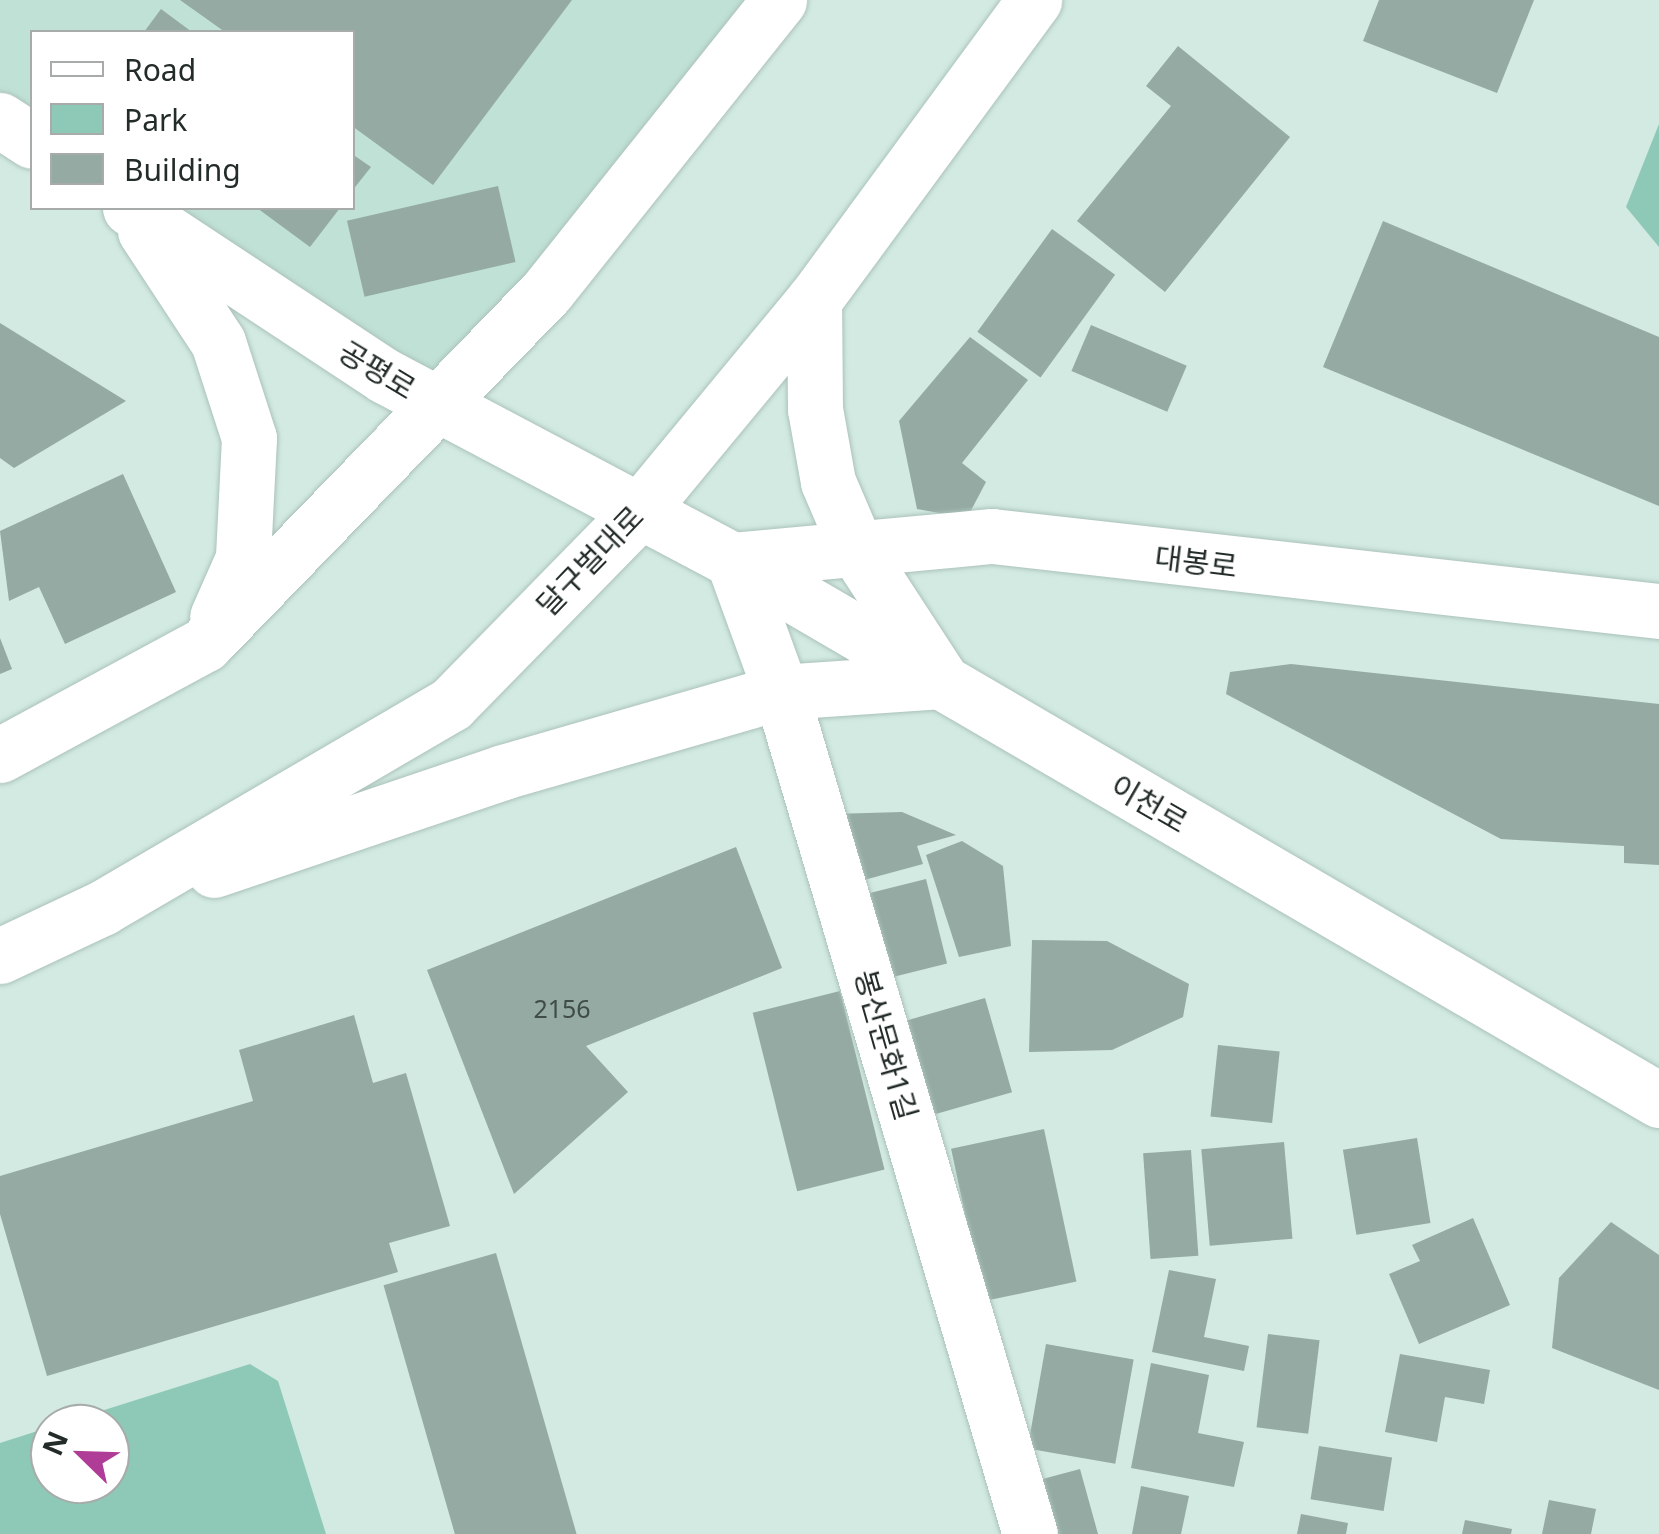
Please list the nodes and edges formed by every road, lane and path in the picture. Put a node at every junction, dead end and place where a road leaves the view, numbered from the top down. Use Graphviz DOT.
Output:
graph roads {
  1 [pos="778,0"];
  2 [pos="1034,0"];
  3 [pos="0,120"];
  4 [pos="30,140"];
  5 [pos="131,210"];
  6 [pos="133,210"];
  7 [pos="814,300"];
  8 [pos="440,407"];
  9 [pos="636,515"];
  10 [pos="858,552"];
  11 [pos="733,560"];
  12 [pos="1659,611"];
  13 [pos="205,644"];
  14 [pos="942,680"];
  15 [pos="782,692"];
  16 [pos="0,754"];
  17 [pos="102,908"];
  18 [pos="0,956"];
  19 [pos="1659,1100"];
  20 [pos="1030,1534"];
  1 -- 8 [label="main road"];
  2 -- 7 [label="main road, 달구벌대로"];
  3 -- 4 [label="main road"];
  5 -- 13 [label="main road"];
  6 -- 8 [label="main road, 공평로"];
  7 -- 9 [label="main road, 달구벌대로"];
  7 -- 10 [label="main road"];
  8 -- 9 [label="main road, 공평로"];
  8 -- 13 [label="main road"];
  9 -- 11 [label="main road, 이천로"];
  9 -- 17 [label="main road, 달구벌대로"];
  10 -- 11 [label="main road, 대봉로"];
  10 -- 12 [label="main road, 대봉로"];
  10 -- 14 [label="main road"];
  11 -- 14 [label="main road, 이천로"];
  11 -- 15 [label="main road, 봉산문화1길"];
  13 -- 16 [label="main road"];
  14 -- 15 [label="main road"];
  14 -- 19 [label="main road, 이천로"];
  15 -- 17 [label="main road"];
  15 -- 20 [label="main road, 봉산문화1길"];
  17 -- 18 [label="main road, 달구벌대로"];
}
